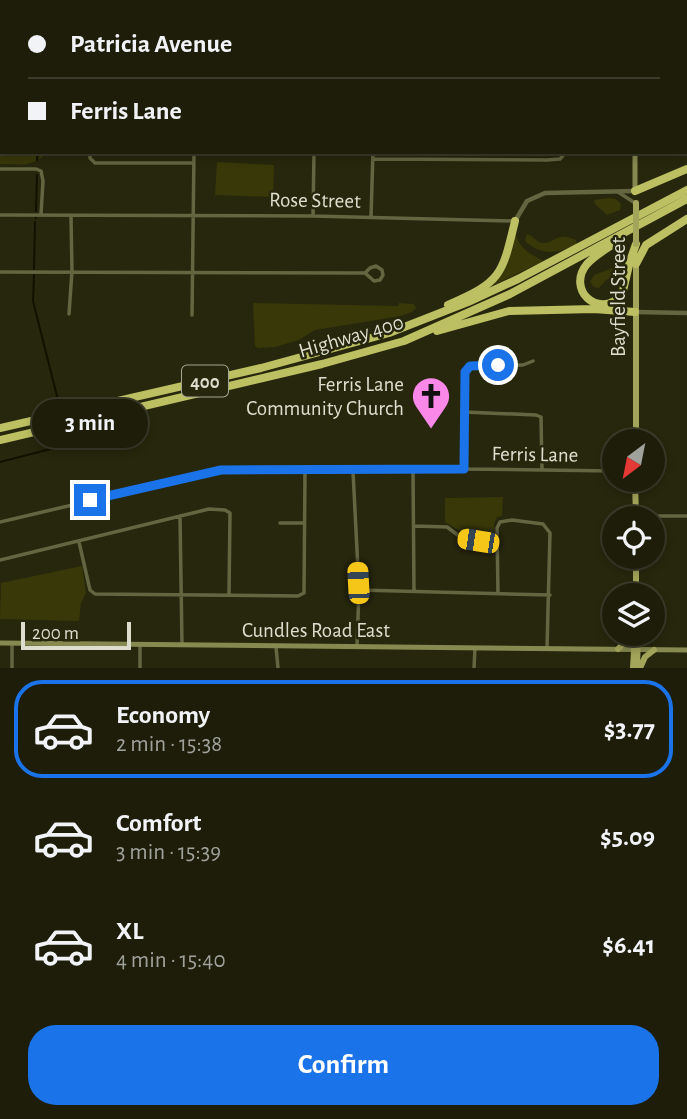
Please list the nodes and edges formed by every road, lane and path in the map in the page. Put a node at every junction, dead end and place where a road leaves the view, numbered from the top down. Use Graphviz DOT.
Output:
graph roads {
  1 [pos="90,154"];
  2 [pos="194,154"];
  3 [pos="314,154"];
  4 [pos="373,154"];
  5 [pos="565,154"];
  6 [pos="635,154"];
  7 [pos="373,159"];
  8 [pos="194,163"];
  9 [pos="0,169"];
  10 [pos="687,169"];
  11 [pos="687,190"];
  12 [pos="617,191"];
  13 [pos="635,191"];
  14 [pos="687,199"];
  15 [pos="636,203"];
  16 [pos="41,214"];
  17 [pos="0,215"];
  18 [pos="194,215"];
  19 [pos="71,216"];
  20 [pos="313,216"];
  21 [pos="371,217"];
  22 [pos="687,219"];
  23 [pos="515,221"];
  24 [pos="626,231"];
  25 [pos="636,244"];
  26 [pos="636,264"];
  27 [pos="72,271"];
  28 [pos="192,271"];
  29 [pos="0,272"];
  30 [pos="365,273"];
  31 [pos="635,312"];
  32 [pos="687,313"];
  33 [pos="69,314"];
  34 [pos="192,315"];
  35 [pos="408,326"];
  36 [pos="404,341"];
  37 [pos="533,361"];
  38 [pos="464,412"];
  39 [pos="0,428"];
  40 [pos="636,429"];
  41 [pos="0,440"];
  42 [pos="464,469"];
  43 [pos="413,470"];
  44 [pos="542,470"];
  45 [pos="305,471"];
  46 [pos="353,471"];
  47 [pos="602,471"];
  48 [pos="180,516"];
  49 [pos="665,516"];
  50 [pos="687,516"];
  51 [pos="0,522"];
  52 [pos="280,523"];
  53 [pos="304,523"];
  54 [pos="414,526"];
  55 [pos="498,540"];
  56 [pos="79,542"];
  57 [pos="0,560"];
  58 [pos="359,590"];
  59 [pos="414,591"];
  60 [pos="498,594"];
  61 [pos="229,595"];
  62 [pos="550,595"];
  63 [pos="182,596"];
  64 [pos="0,643"];
  65 [pos="12,643"];
  66 [pos="140,645"];
  67 [pos="182,645"];
  68 [pos="358,646"];
  69 [pos="621,646"];
  70 [pos="635,646"];
  71 [pos="276,648"];
  72 [pos="475,648"];
  73 [pos="547,649"];
  74 [pos="618,649"];
  75 [pos="635,650"];
  76 [pos="654,650"];
  77 [pos="687,650"];
  78 [pos="12,667"];
  79 [pos="140,667"];
  80 [pos="278,667"];
  81 [pos="474,667"];
  82 [pos="637,667"];
  1 -- 8 [label="street"];
  2 -- 8 [label="street"];
  3 -- 20 [label="street"];
  4 -- 7 [label="street"];
  5 -- 7 [label="street"];
  6 -- 13 [label="main road, Bayfield Street"];
  7 -- 21 [label="street"];
  8 -- 18 [label="street"];
  9 -- 16 [label="street"];
  10 -- 13 [label="highway"];
  11 -- 35 [label="highway, Highway 400 / 400"];
  12 -- 13 [label="street"];
  12 -- 15 [label="street"];
  12 -- 23 [label="street"];
  13 -- 15 [label="main road, Bayfield Street"];
  14 -- 24 [label="highway, Highway 400 / 400"];
  15 -- 25 [label="main road, Bayfield Street, bridge"];
  16 -- 17 [label="street, Rose Street"];
  16 -- 19 [label="street, Rose Street"];
  18 -- 19 [label="street, Rose Street"];
  18 -- 20 [label="street, Rose Street"];
  18 -- 28 [label="street"];
  19 -- 27 [label="street"];
  20 -- 21 [label="street, Rose Street"];
  21 -- 23 [label="street, Rose Street"];
  22 -- 26 [label="highway"];
  23 -- 35 [label="highway"];
  24 -- 25 [label="highway"];
  24 -- 36 [label="highway, Highway 400 / 400"];
  25 -- 26 [label="main road, Bayfield Street"];
  26 -- 31 [label="main road, Bayfield Street"];
  27 -- 28 [label="street"];
  27 -- 29 [label="street"];
  27 -- 33 [label="street"];
  28 -- 30 [label="street"];
  28 -- 34 [label="street"];
  30 -- 30 [label="street"];
  31 -- 32 [label="street"];
  31 -- 36 [label="highway"];
  31 -- 40 [label="main road, Bayfield Street"];
  35 -- 39 [label="highway, Highway 400 / 400"];
  36 -- 41 [label="highway, Highway 400 / 400"];
  37 -- 38 [label="street"];
  38 -- 42 [label="street"];
  38 -- 44 [label="street"];
  42 -- 43 [label="street, Ferris Lane"];
  42 -- 44 [label="street, Ferris Lane"];
  43 -- 46 [label="street, Ferris Lane"];
  43 -- 54 [label="street"];
  44 -- 47 [label="street, Ferris Lane"];
  45 -- 46 [label="street, Ferris Lane"];
  45 -- 51 [label="street, Ferris Lane"];
  45 -- 53 [label="street"];
  46 -- 58 [label="street"];
  48 -- 56 [label="street"];
  48 -- 61 [label="street"];
  48 -- 63 [label="street"];
  49 -- 50 [label="street"];
  52 -- 53 [label="street"];
  53 -- 61 [label="street"];
  54 -- 55 [label="street"];
  54 -- 59 [label="street"];
  55 -- 60 [label="street"];
  55 -- 62 [label="street"];
  56 -- 57 [label="street"];
  56 -- 63 [label="street"];
  58 -- 59 [label="street"];
  58 -- 68 [label="street"];
  59 -- 60 [label="street"];
  60 -- 62 [label="street"];
  61 -- 63 [label="street"];
  62 -- 73 [label="street"];
  63 -- 67 [label="street"];
  64 -- 65 [label="main road, Cundles Road East"];
  65 -- 66 [label="main road, Cundles Road East"];
  65 -- 78 [label="street"];
  66 -- 67 [label="main road, Cundles Road East"];
  66 -- 79 [label="street"];
  67 -- 71 [label="main road, Cundles Road East"];
  68 -- 71 [label="main road, Cundles Road East"];
  68 -- 72 [label="main road, Cundles Road East"];
  69 -- 74 [label="main road"];
  70 -- 75 [label="main road"];
  71 -- 80 [label="street"];
  72 -- 73 [label="main road, Cundles Road East"];
  72 -- 81 [label="street"];
  73 -- 74 [label="main road, Cundles Road East"];
  74 -- 75 [label="main road, Cundles Road East"];
  75 -- 76 [label="main road, Cundles Road East"];
  75 -- 82 [label="main road"];
  76 -- 77 [label="main road, Cundles Road East"];
  76 -- 82 [label="main road"];
}
